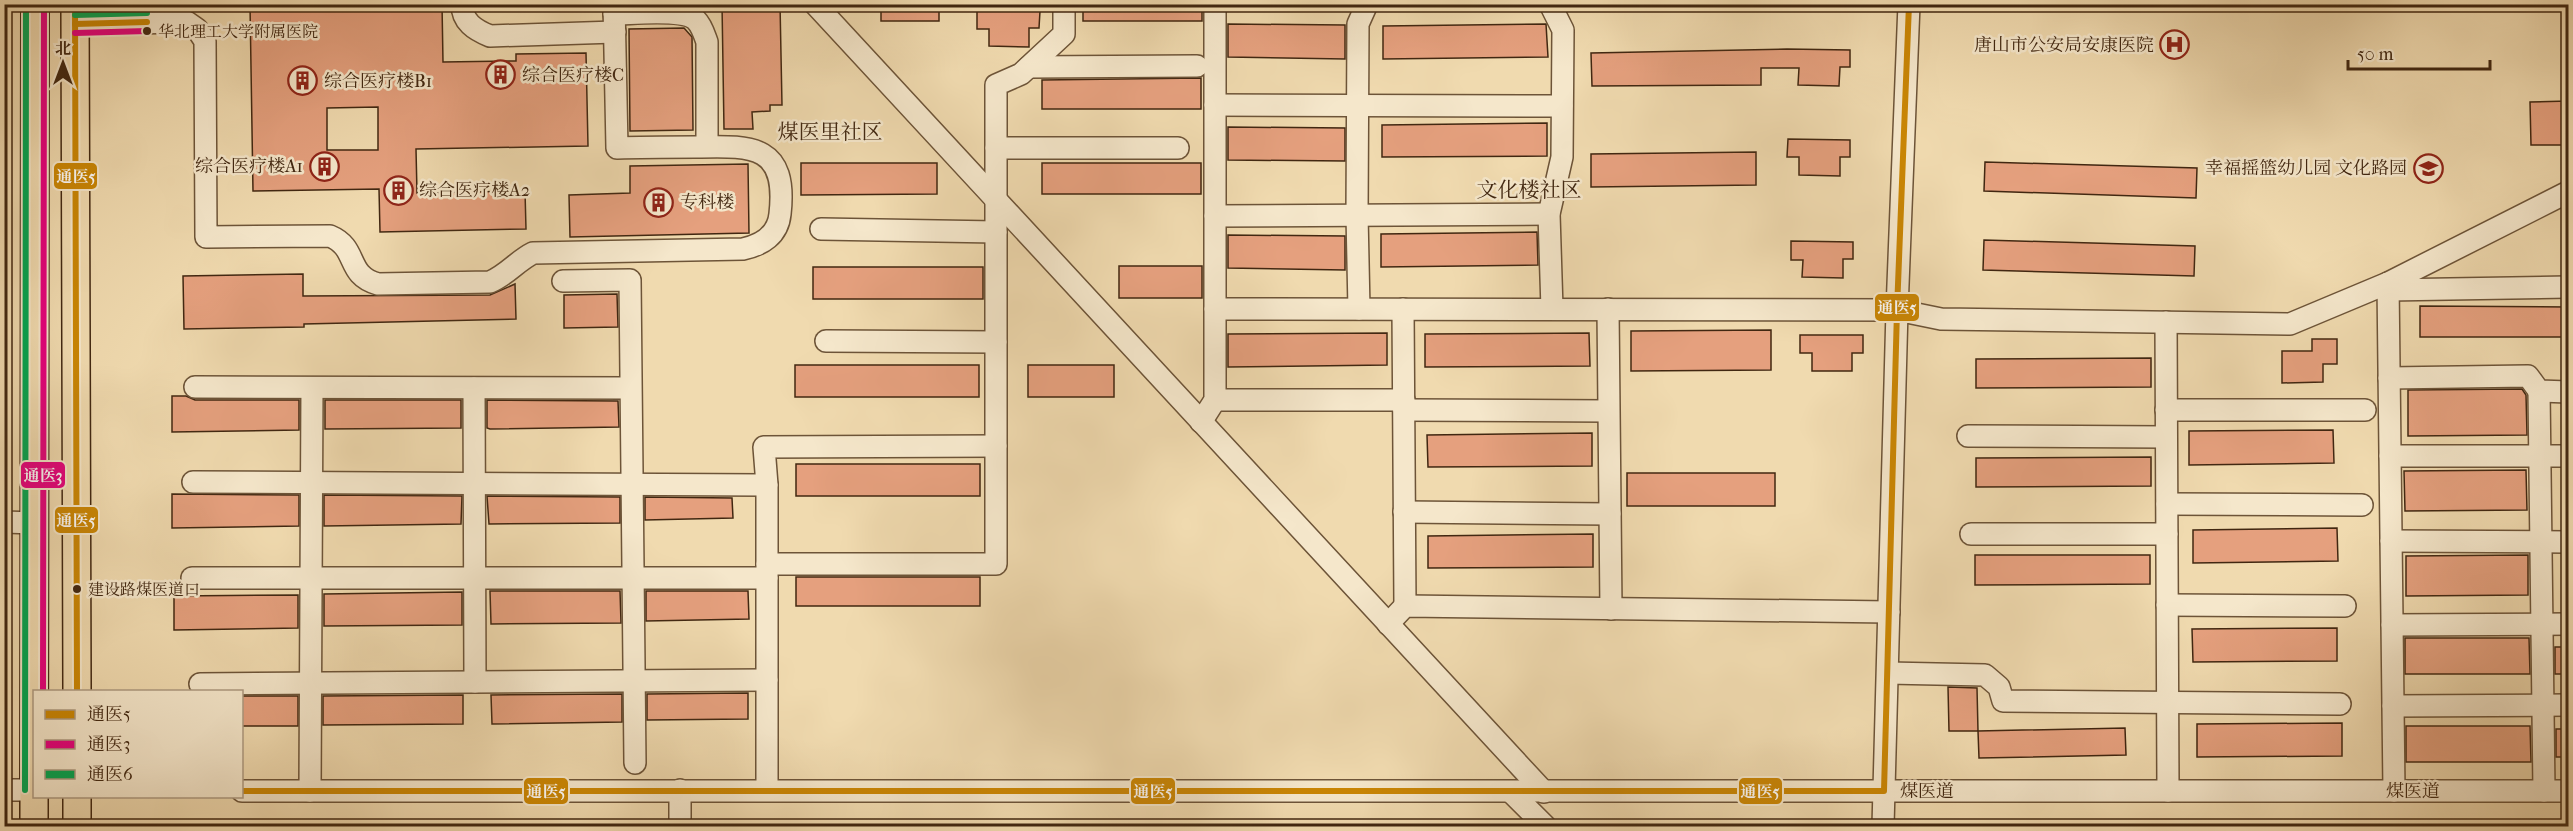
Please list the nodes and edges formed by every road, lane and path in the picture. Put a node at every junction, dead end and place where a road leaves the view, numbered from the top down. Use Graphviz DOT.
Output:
graph roads {
  1 [pos="35,4"];
  2 [pos="462,4"];
  3 [pos="815,4"];
  4 [pos="1064,4"];
  5 [pos="1215,4"];
  6 [pos="1367,4"];
  7 [pos="1550,4"];
  8 [pos="1909,4"];
  9 [pos="75,14"];
  10 [pos="615,17"];
  11 [pos="1197,66"];
  12 [pos="1029,67"];
  13 [pos="1215,105"];
  14 [pos="1358,105"];
  15 [pos="1562,106"];
  16 [pos="707,146"];
  17 [pos="996,148"];
  18 [pos="1178,148"];
  19 [pos="2568,192"];
  20 [pos="996,200"];
  21 [pos="1549,213"];
  22 [pos="1357,215"];
  23 [pos="1215,216"];
  24 [pos="821,229"];
  25 [pos="996,232"];
  26 [pos="563,281"];
  27 [pos="2388,287"];
  28 [pos="2568,287"];
  29 [pos="1215,309"];
  30 [pos="1359,309"];
  31 [pos="1403,309"];
  32 [pos="1552,309"];
  33 [pos="1608,309"];
  34 [pos="1897,310"];
  35 [pos="2166,322"];
  36 [pos="825,341"];
  37 [pos="996,342"];
  38 [pos="2389,378"];
  39 [pos="195,387"];
  40 [pos="312,388"];
  41 [pos="474,388"];
  42 [pos="630,388"];
  43 [pos="2540,391"];
  44 [pos="2568,392"];
  45 [pos="1215,400"];
  46 [pos="1404,405"];
  47 [pos="2166,410"];
  48 [pos="2365,410"];
  49 [pos="1608,411"];
  50 [pos="1201,422"];
  51 [pos="1968,436"];
  52 [pos="2166,437"];
  53 [pos="996,446"];
  54 [pos="2390,456"];
  55 [pos="2540,456"];
  56 [pos="2568,456"];
  57 [pos="193,482"];
  58 [pos="312,483"];
  59 [pos="474,484"];
  60 [pos="631,484"];
  61 [pos="766,486"];
  62 [pos="2167,504"];
  63 [pos="2362,506"];
  64 [pos="1404,512"];
  65 [pos="1610,514"];
  66 [pos="4,522"];
  67 [pos="35,523"];
  68 [pos="1971,534"];
  69 [pos="2167,534"];
  70 [pos="2391,541"];
  71 [pos="2541,542"];
  72 [pos="2568,542"];
  73 [pos="767,571"];
  74 [pos="192,578"];
  75 [pos="311,578"];
  76 [pos="474,578"];
  77 [pos="632,578"];
  78 [pos="2167,604"];
  79 [pos="1405,606"];
  80 [pos="2345,606"];
  81 [pos="1611,609"];
  82 [pos="1889,612"];
  83 [pos="1388,624"];
  84 [pos="2542,624"];
  85 [pos="2568,624"];
  86 [pos="2392,625"];
  87 [pos="1887,673"];
  88 [pos="767,680"];
  89 [pos="634,681"];
  90 [pos="475,682"];
  91 [pos="311,683"];
  92 [pos="200,684"];
  93 [pos="34,690"];
  94 [pos="77,690"];
  95 [pos="2168,703"];
  96 [pos="2340,704"];
  97 [pos="2568,705"];
  98 [pos="2393,706"];
  99 [pos="2543,706"];
  100 [pos="635,763"];
  101 [pos="4,790"];
  102 [pos="33,790"];
  103 [pos="680,790"];
  104 [pos="767,790"];
  105 [pos="243,791"];
  106 [pos="310,791"];
  107 [pos="1884,791"];
  108 [pos="2168,791"];
  109 [pos="2394,791"];
  110 [pos="2544,791"];
  111 [pos="2568,791"];
  112 [pos="1511,792"];
  113 [pos="1544,792"];
  114 [pos="34,798"];
  115 [pos="77,798"];
  116 [pos="34,826"];
  117 [pos="77,826"];
  118 [pos="680,826"];
  119 [pos="1545,826"];
  120 [pos="1882,826"];
  1 -- 67 [label="main road"];
  2 -- 10 [label="street"];
  3 -- 20 [label="street"];
  4 -- 12 [label="street"];
  5 -- 13 [label="street"];
  6 -- 14 [label="street"];
  7 -- 15 [label="street"];
  8 -- 34 [label="street"];
  9 -- 16 [label="street"];
  9 -- 94 [label="main road"];
  10 -- 16 [label="street"];
  10 -- 16 [label="street"];
  11 -- 12 [label="street"];
  12 -- 17 [label="street"];
  13 -- 14 [label="street"];
  13 -- 23 [label="street"];
  14 -- 15 [label="street"];
  14 -- 22 [label="street"];
  15 -- 21 [label="street"];
  17 -- 18 [label="street"];
  17 -- 20 [label="street"];
  19 -- 27 [label="street"];
  20 -- 25 [label="street"];
  20 -- 50 [label="street"];
  21 -- 22 [label="street"];
  21 -- 32 [label="street"];
  22 -- 23 [label="street"];
  22 -- 30 [label="street"];
  23 -- 29 [label="street"];
  24 -- 25 [label="street"];
  25 -- 37 [label="street"];
  26 -- 42 [label="street"];
  27 -- 28 [label="street"];
  27 -- 35 [label="street"];
  27 -- 38 [label="street"];
  29 -- 30 [label="street"];
  29 -- 45 [label="street"];
  30 -- 31 [label="street"];
  31 -- 32 [label="street"];
  31 -- 46 [label="street"];
  32 -- 33 [label="street"];
  33 -- 34 [label="street"];
  33 -- 49 [label="street"];
  34 -- 35 [label="street"];
  34 -- 82 [label="street"];
  35 -- 47 [label="street"];
  36 -- 37 [label="street"];
  37 -- 53 [label="street"];
  38 -- 43 [label="street"];
  38 -- 54 [label="street"];
  39 -- 40 [label="street"];
  40 -- 41 [label="street"];
  40 -- 58 [label="street"];
  41 -- 42 [label="street"];
  41 -- 59 [label="street"];
  42 -- 60 [label="street"];
  43 -- 44 [label="street"];
  43 -- 55 [label="street"];
  45 -- 46 [label="street"];
  45 -- 50 [label="street"];
  46 -- 49 [label="street"];
  46 -- 64 [label="street"];
  47 -- 48 [label="street"];
  47 -- 52 [label="street"];
  49 -- 65 [label="street"];
  50 -- 83 [label="street"];
  51 -- 52 [label="street"];
  52 -- 62 [label="street"];
  53 -- 61 [label="street"];
  53 -- 73 [label="street"];
  54 -- 55 [label="street"];
  54 -- 70 [label="street"];
  55 -- 56 [label="street"];
  55 -- 71 [label="street"];
  57 -- 58 [label="street"];
  58 -- 59 [label="street"];
  58 -- 75 [label="street"];
  59 -- 60 [label="street"];
  59 -- 76 [label="street"];
  60 -- 61 [label="street"];
  60 -- 77 [label="street"];
  61 -- 73 [label="street"];
  62 -- 63 [label="street"];
  62 -- 69 [label="street"];
  64 -- 65 [label="street"];
  64 -- 79 [label="street"];
  65 -- 81 [label="street"];
  66 -- 67 [label="street"];
  67 -- 93 [label="main road"];
  68 -- 69 [label="street"];
  69 -- 78 [label="street"];
  70 -- 71 [label="street"];
  70 -- 86 [label="street"];
  71 -- 72 [label="street"];
  71 -- 84 [label="street"];
  73 -- 77 [label="street"];
  73 -- 88 [label="street"];
  74 -- 75 [label="street"];
  75 -- 76 [label="street"];
  75 -- 91 [label="street"];
  76 -- 77 [label="street"];
  76 -- 90 [label="street"];
  77 -- 89 [label="street"];
  78 -- 80 [label="street"];
  78 -- 95 [label="street"];
  79 -- 81 [label="street"];
  79 -- 83 [label="street"];
  81 -- 82 [label="street"];
  82 -- 87 [label="street"];
  83 -- 113 [label="street"];
  84 -- 85 [label="street"];
  84 -- 86 [label="street"];
  84 -- 99 [label="street"];
  86 -- 98 [label="street"];
  87 -- 95 [label="street"];
  87 -- 107 [label="street"];
  88 -- 89 [label="street"];
  88 -- 104 [label="street"];
  89 -- 90 [label="street"];
  89 -- 100 [label="street"];
  90 -- 91 [label="street"];
  91 -- 92 [label="street"];
  91 -- 106 [label="street"];
  95 -- 96 [label="street"];
  95 -- 108 [label="street"];
  97 -- 99 [label="street"];
  98 -- 99 [label="street"];
  98 -- 109 [label="street"];
  99 -- 110 [label="street"];
  101 -- 102 [label="street"];
  103 -- 104 [label="street, 煤医道"];
  103 -- 106 [label="street, 煤医道"];
  103 -- 118 [label="street"];
  104 -- 112 [label="street, 煤医道"];
  105 -- 106 [label="street, 煤医道"];
  107 -- 108 [label="street, 煤医道"];
  107 -- 113 [label="street, 煤医道"];
  107 -- 120 [label="street"];
  108 -- 109 [label="street, 煤医道"];
  109 -- 110 [label="street, 煤医道"];
  110 -- 111 [label="street, 煤医道"];
  112 -- 113 [label="street, 煤医道"];
  112 -- 119 [label="street"];
  114 -- 116 [label="main road"];
  115 -- 117 [label="main road"];
}
